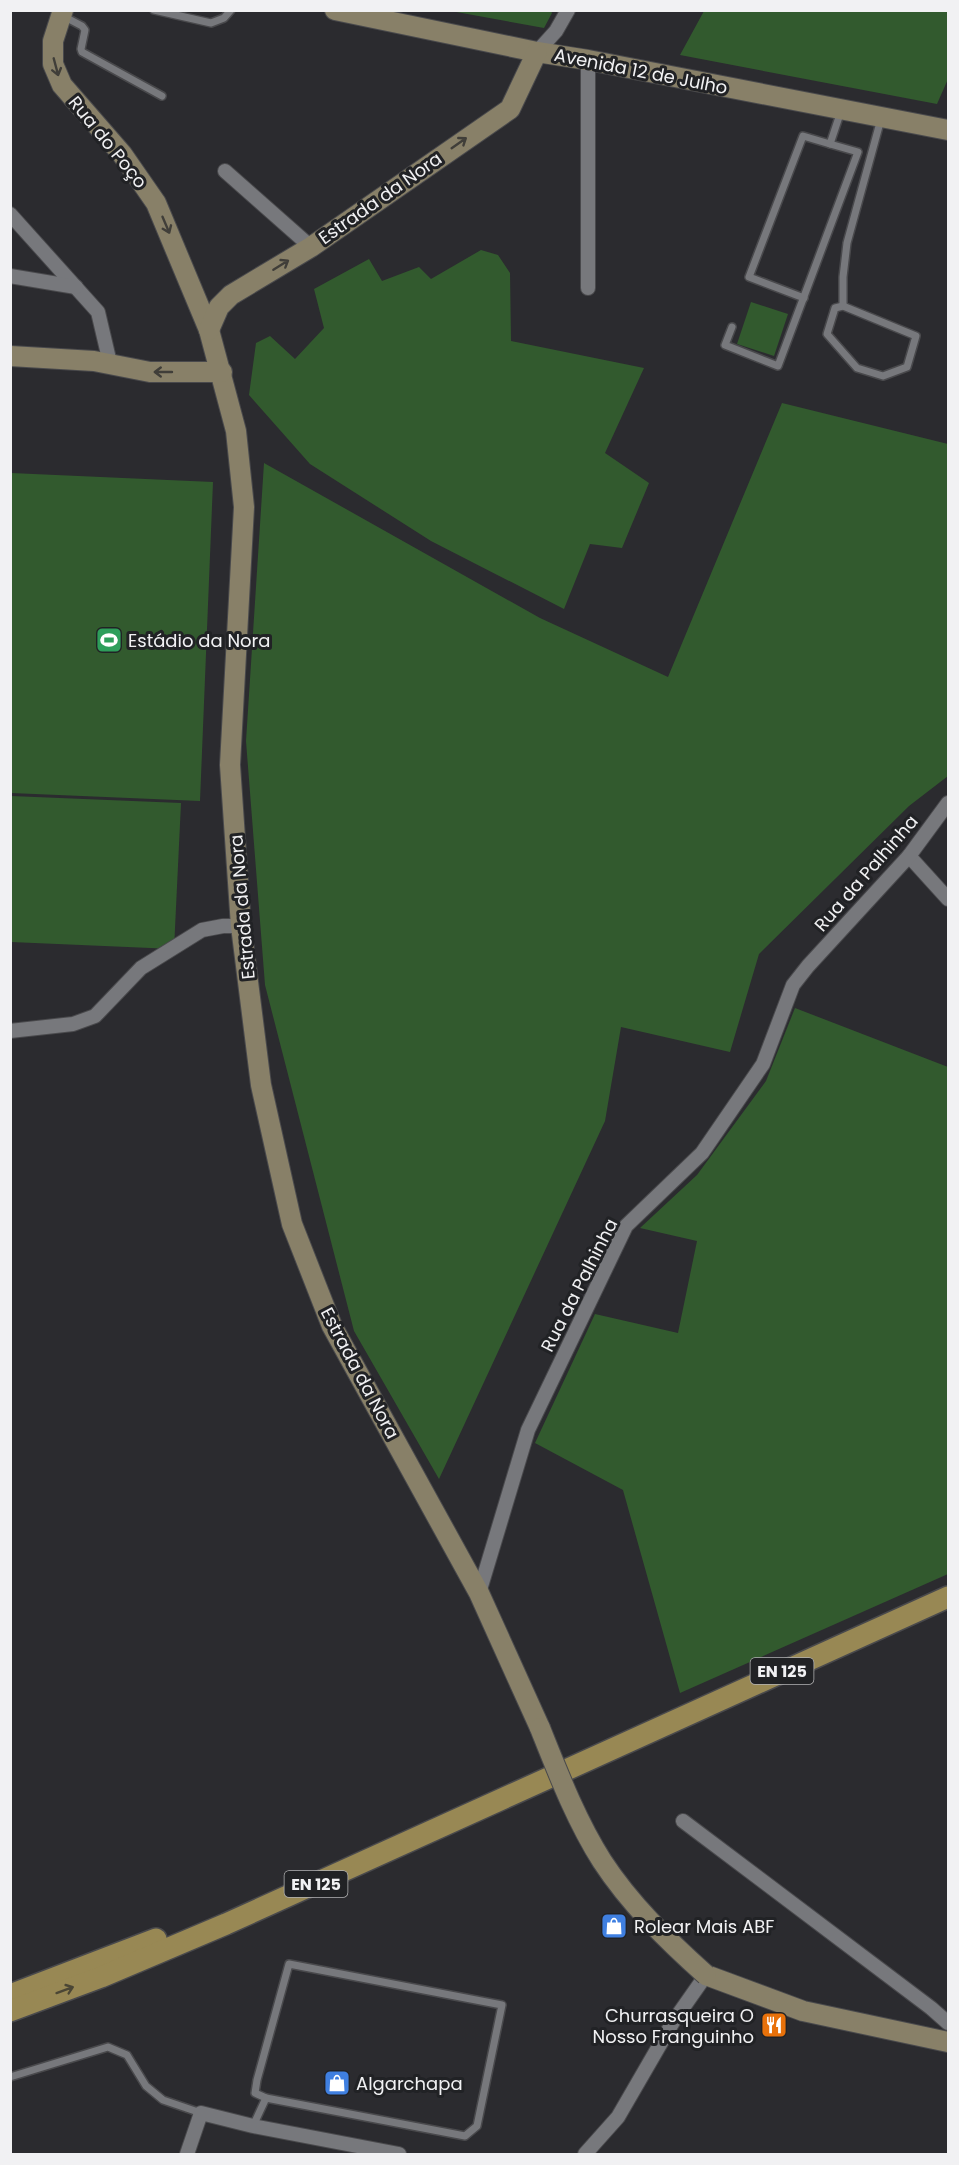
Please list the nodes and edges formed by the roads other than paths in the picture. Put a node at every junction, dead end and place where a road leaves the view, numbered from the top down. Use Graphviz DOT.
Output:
graph roads {
  1 [pos="154,10"];
  2 [pos="231,10"];
  3 [pos="335,10"];
  4 [pos="568,10"];
  5 [pos="62,13"];
  6 [pos="537,52"];
  7 [pos="588,60"];
  8 [pos="162,96"];
  9 [pos="842,109"];
  10 [pos="882,117"];
  11 [pos="948,130"];
  12 [pos="830,144"];
  13 [pos="225,171"];
  14 [pos="10,214"];
  15 [pos="311,247"];
  16 [pos="47,255"];
  17 [pos="10,276"];
  18 [pos="33,280"];
  19 [pos="192,285"];
  20 [pos="76,287"];
  21 [pos="588,288"];
  22 [pos="231,295"];
  23 [pos="804,298"];
  24 [pos="843,306"];
  25 [pos="732,327"];
  26 [pos="209,330"];
  27 [pos="10,356"];
  28 [pos="110,363"];
  29 [pos="222,372"];
  30 [pos="948,803"];
  31 [pos="909,856"];
  32 [pos="948,898"];
  33 [pos="241,926"];
  34 [pos="10,1031"];
  35 [pos="479,1593"];
  36 [pos="948,1597"];
  37 [pos="615,1746"];
  38 [pos="683,1821"];
  39 [pos="706,1975"];
  40 [pos="10,1995"];
  41 [pos="10,2010"];
  42 [pos="948,2023"];
  43 [pos="948,2042"];
  44 [pos="10,2077"];
  45 [pos="266,2098"];
  46 [pos="201,2113"];
  47 [pos="253,2126"];
  48 [pos="187,2154"];
  49 [pos="399,2154"];
  50 [pos="585,2154"];
  1 -- 2 [label="lane"];
  3 -- 6 [label="street, Avenida 12 de Julho"];
  4 -- 6 [label="street"];
  5 -- 8 [label="lane"];
  5 -- 19 [label="street, Rua do Poço, one-way"];
  6 -- 7 [label="street, Avenida 12 de Julho"];
  15 -- 6 [label="street, Estrada da Nora, one-way"];
  7 -- 9 [label="street, Avenida 12 de Julho"];
  7 -- 21 [label="street"];
  9 -- 10 [label="street, Avenida 12 de Julho"];
  9 -- 12 [label="lane"];
  10 -- 11 [label="street, Avenida 12 de Julho"];
  10 -- 24 [label="lane"];
  12 -- 23 [label="lane"];
  12 -- 23 [label="lane"];
  13 -- 15 [label="street"];
  14 -- 16 [label="street"];
  22 -- 15 [label="street, Estrada da Nora, one-way"];
  16 -- 18 [label="street"];
  16 -- 20 [label="street"];
  17 -- 18 [label="street"];
  18 -- 20 [label="street"];
  19 -- 22 [label="street"];
  19 -- 26 [label="street, Rua do Poço"];
  20 -- 28 [label="street"];
  22 -- 26 [label="street, Estrada da Nora"];
  23 -- 25 [label="lane"];
  24 -- 24 [label="lane"];
  26 -- 29 [label="street, Rua do Poço"];
  27 -- 28 [label="street"];
  29 -- 28 [label="street, one-way"];
  29 -- 33 [label="street, Estrada da Nora"];
  30 -- 31 [label="street, Rua da Palhinha"];
  31 -- 32 [label="street"];
  31 -- 35 [label="street, Rua da Palhinha"];
  33 -- 34 [label="street"];
  33 -- 35 [label="street, Estrada da Nora"];
  35 -- 39 [label="street, Estrada da Nora, bridge"];
  36 -- 37 [label="main road, EN 125"];
  37 -- 40 [label="main road, EN 125"];
  41 -- 37 [label="main road, EN 125, one-way"];
  38 -- 42 [label="street"];
  39 -- 43 [label="street, Estrada da Nora"];
  39 -- 50 [label="street"];
  44 -- 46 [label="lane"];
  45 -- 45 [label="lane"];
  45 -- 47 [label="lane"];
  46 -- 47 [label="street"];
  46 -- 48 [label="street"];
  47 -- 49 [label="street"];
}
